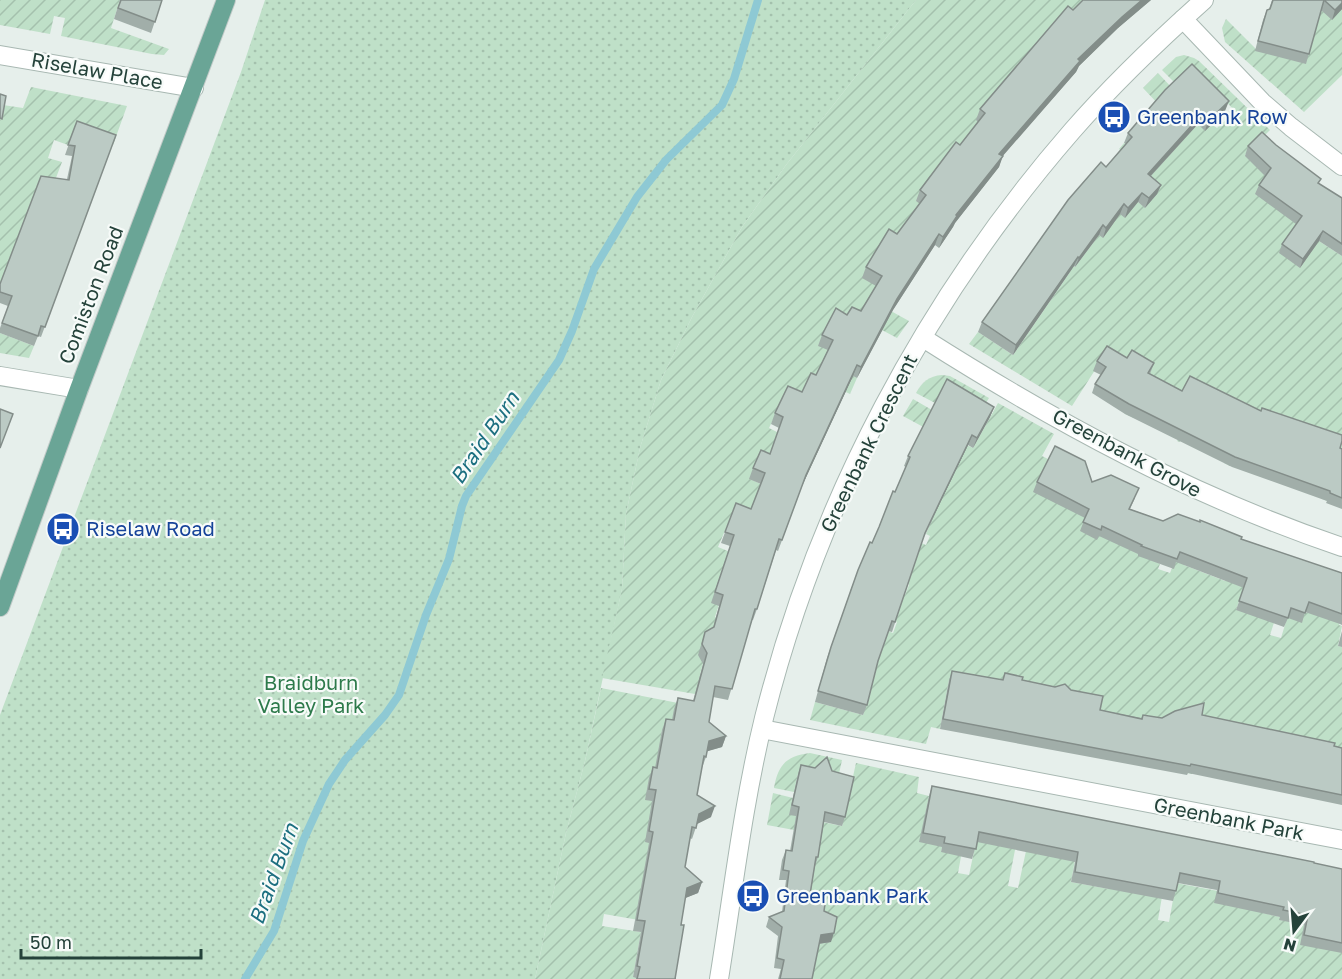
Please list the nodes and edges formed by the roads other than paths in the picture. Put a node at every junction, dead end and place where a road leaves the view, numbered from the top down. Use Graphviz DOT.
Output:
graph roads {
  1 [pos="226,0"];
  2 [pos="1204,0"];
  3 [pos="1183,19"];
  4 [pos="0,55"];
  5 [pos="194,88"];
  6 [pos="1342,166"];
  7 [pos="923,338"];
  8 [pos="0,376"];
  9 [pos="79,389"];
  10 [pos="1342,547"];
  11 [pos="0,607"];
  12 [pos="762,729"];
  13 [pos="1342,840"];
  14 [pos="719,979"];
  1 -- 5 [label="main road, Comiston Road"];
  2 -- 3 [label="street, Greenbank Crescent"];
  3 -- 6 [label="street"];
  3 -- 7 [label="street, Greenbank Crescent"];
  4 -- 5 [label="street, Riselaw Place"];
  5 -- 9 [label="main road, Comiston Road"];
  7 -- 10 [label="street, Greenbank Grove"];
  7 -- 12 [label="street, Greenbank Crescent"];
  8 -- 9 [label="street"];
  9 -- 11 [label="main road, Comiston Road"];
  12 -- 13 [label="street, Greenbank Park"];
  12 -- 14 [label="street, Greenbank Crescent"];
}
